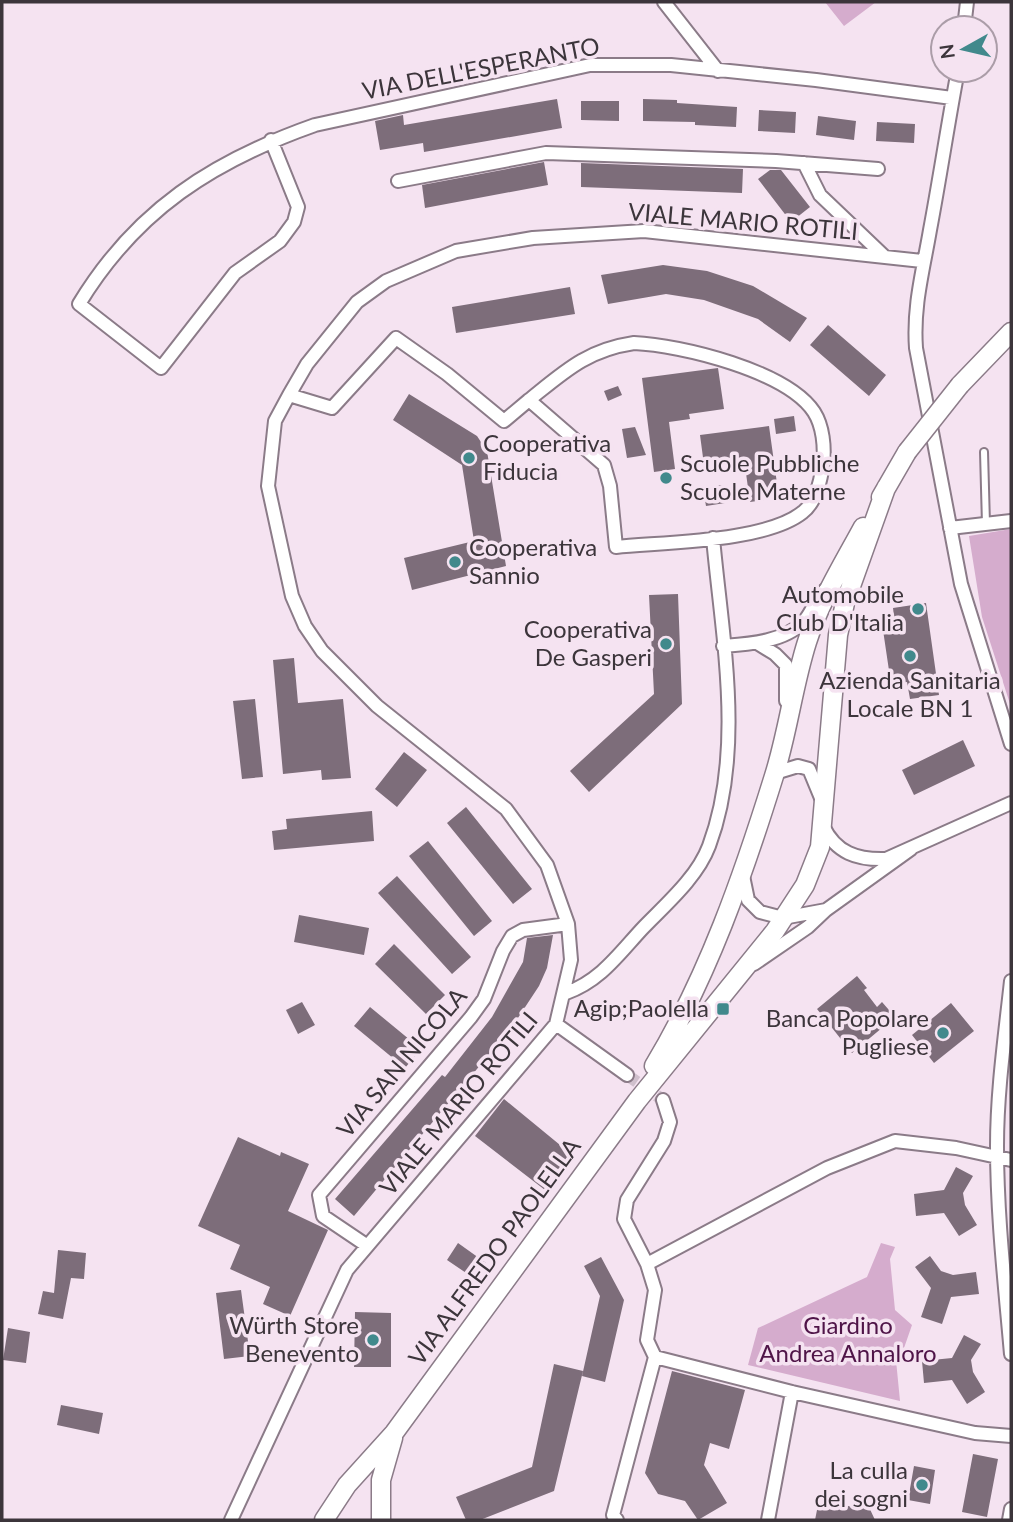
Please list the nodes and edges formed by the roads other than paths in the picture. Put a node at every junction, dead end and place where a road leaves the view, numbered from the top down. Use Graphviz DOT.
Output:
graph roads {
  1 [pos="664,2"];
  2 [pos="718,71"];
  3 [pos="955,84"];
  4 [pos="952,99"];
  5 [pos="271,140"];
  6 [pos="804,163"];
  7 [pos="878,169"];
  8 [pos="398,181"];
  9 [pos="884,257"];
  10 [pos="922,261"];
  11 [pos="1011,332"];
  12 [pos="289,395"];
  13 [pos="529,400"];
  14 [pos="984,452"];
  15 [pos="886,488"];
  16 [pos="1011,521"];
  17 [pos="986,524"];
  18 [pos="950,528"];
  19 [pos="713,538"];
  20 [pos="835,579"];
  21 [pos="757,643"];
  22 [pos="723,646"];
  23 [pos="785,736"];
  24 [pos="1011,744"];
  25 [pos="775,773"];
  26 [pos="823,802"];
  27 [pos="1011,803"];
  28 [pos="821,823"];
  29 [pos="911,849"];
  30 [pos="743,870"];
  31 [pos="826,910"];
  32 [pos="783,918"];
  33 [pos="568,924"];
  34 [pos="739,974"];
  35 [pos="1011,981"];
  36 [pos="566,993"];
  37 [pos="556,1024"];
  38 [pos="1008,1046"];
  39 [pos="627,1075"];
  40 [pos="663,1100"];
  41 [pos="637,1101"];
  42 [pos="998,1158"];
  43 [pos="1011,1160"];
  44 [pos="366,1245"];
  45 [pos="647,1264"];
  46 [pos="1011,1354"];
  47 [pos="654,1357"];
  48 [pos="792,1392"];
  49 [pos="394,1433"];
  50 [pos="1011,1436"];
  51 [pos="1011,1509"];
  52 [pos="231,1520"];
  53 [pos="324,1520"];
  54 [pos="381,1520"];
  55 [pos="617,1520"];
  56 [pos="768,1520"];
  57 [pos="1009,1520"];
  1 -- 2 [label="street"];
  2 -- 4 [label="street, VIA DELL'ESPERANTO"];
  2 -- 5 [label="street, VIA DELL'ESPERANTO"];
  3 -- 4 [label="street"];
  4 -- 10 [label="street"];
  5 -- 5 [label="street, VIA DELL'ESPERANTO"];
  6 -- 7 [label="street"];
  6 -- 8 [label="street"];
  6 -- 9 [label="street"];
  9 -- 10 [label="street, VIALE MARIO ROTILI"];
  9 -- 12 [label="street, VIALE MARIO ROTILI"];
  10 -- 18 [label="street"];
  11 -- 15 [label="main road, VIA ALFREDO PAOLELLA, bridge"];
  12 -- 13 [label="street"];
  12 -- 33 [label="street, VIALE MARIO ROTILI"];
  13 -- 19 [label="street"];
  13 -- 19 [label="street"];
  14 -- 17 [label="lane"];
  15 -- 20 [label="main road, VIA ALFREDO PAOLELLA"];
  15 -- 26 [label="main road, VIA ALFREDO PAOLELLA"];
  16 -- 17 [label="street"];
  17 -- 18 [label="street"];
  18 -- 24 [label="street"];
  19 -- 22 [label="street"];
  20 -- 21 [label="street"];
  20 -- 23 [label="main road, VIA ALFREDO PAOLELLA"];
  21 -- 22 [label="street"];
  21 -- 23 [label="street"];
  22 -- 36 [label="street"];
  23 -- 25 [label="main road, VIA ALFREDO PAOLELLA"];
  25 -- 26 [label="street"];
  25 -- 30 [label="main road, VIA ALFREDO PAOLELLA"];
  26 -- 28 [label="main road, VIA ALFREDO PAOLELLA"];
  27 -- 29 [label="street"];
  28 -- 29 [label="street"];
  28 -- 32 [label="main road, VIA ALFREDO PAOLELLA"];
  29 -- 31 [label="street"];
  30 -- 32 [label="street"];
  30 -- 41 [label="main road, VIA ALFREDO PAOLELLA"];
  31 -- 32 [label="street"];
  31 -- 34 [label="street"];
  32 -- 34 [label="main road, VIA ALFREDO PAOLELLA"];
  33 -- 36 [label="street, VIALE MARIO ROTILI"];
  33 -- 44 [label="street, VIA SAN NICOLA"];
  34 -- 41 [label="main road, VIA ALFREDO PAOLELLA"];
  35 -- 38 [label="street"];
  36 -- 37 [label="street, VIALE MARIO ROTILI"];
  37 -- 39 [label="street"];
  37 -- 44 [label="street, VIALE MARIO ROTILI"];
  38 -- 42 [label="street"];
  40 -- 45 [label="street"];
  41 -- 49 [label="main road, VIA ALFREDO PAOLELLA"];
  42 -- 43 [label="street"];
  42 -- 45 [label="street"];
  42 -- 46 [label="street"];
  44 -- 52 [label="street, VIALE MARIO ROTILI"];
  45 -- 47 [label="street"];
  47 -- 48 [label="street"];
  47 -- 55 [label="street"];
  48 -- 50 [label="street"];
  48 -- 56 [label="street"];
  49 -- 53 [label="main road, VIA ALFREDO PAOLELLA"];
  49 -- 54 [label="main road, VIA ALFREDO PAOLELLA"];
  51 -- 57 [label="street"];
}
